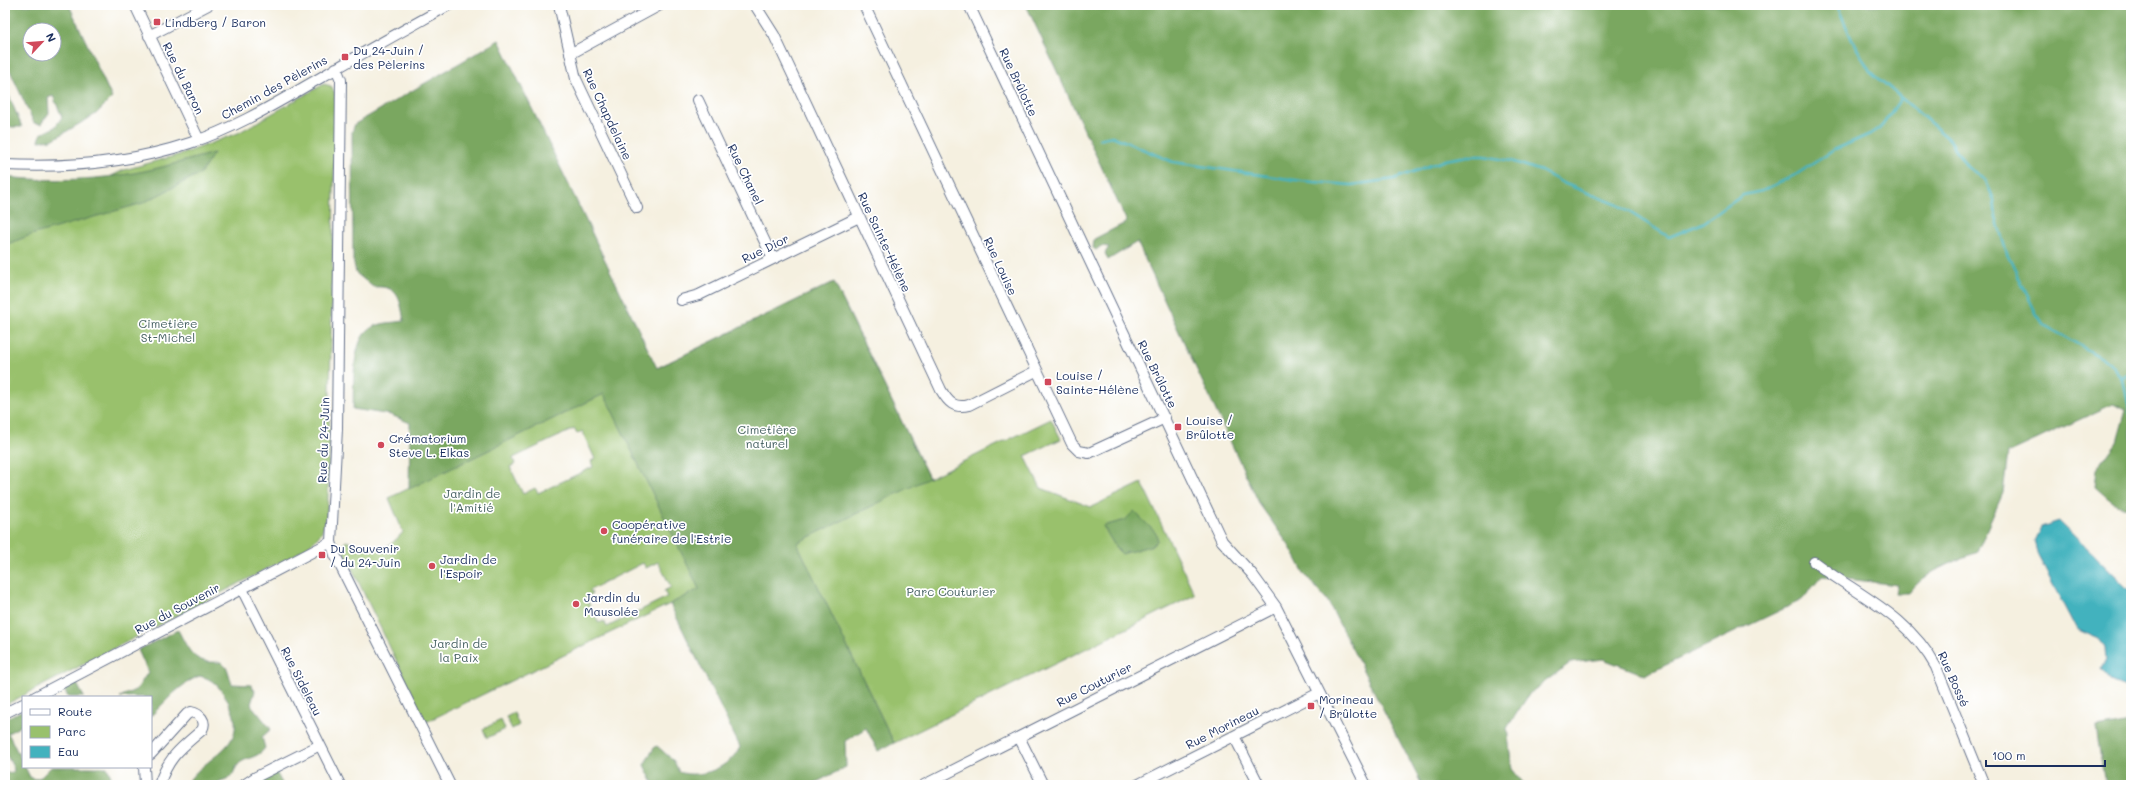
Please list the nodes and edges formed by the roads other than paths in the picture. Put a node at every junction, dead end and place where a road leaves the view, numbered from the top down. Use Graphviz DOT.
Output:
graph roads {
  1 [pos="135,5"];
  2 [pos="208,5"];
  3 [pos="449,5"];
  4 [pos="559,5"];
  5 [pos="660,5"];
  6 [pos="755,5"];
  7 [pos="864,5"];
  8 [pos="969,5"];
  9 [pos="149,36"];
  10 [pos="570,54"];
  11 [pos="336,68"];
  12 [pos="698,100"];
  13 [pos="199,140"];
  14 [pos="5,165"];
  15 [pos="637,208"];
  16 [pos="860,217"];
  17 [pos="773,259"];
  18 [pos="681,300"];
  19 [pos="1036,371"];
  20 [pos="1165,418"];
  21 [pos="331,542"];
  22 [pos="1814,562"];
  23 [pos="242,588"];
  24 [pos="1276,606"];
  25 [pos="1319,693"];
  26 [pos="38,696"];
  27 [pos="22,704"];
  28 [pos="5,713"];
  29 [pos="1234,736"];
  30 [pos="1018,737"];
  31 [pos="320,745"];
  32 [pos="154,750"];
  33 [pos="173,756"];
  34 [pos="144,768"];
  35 [pos="939,782"];
  36 [pos="1148,782"];
  37 [pos="145,785"];
  38 [pos="159,785"];
  39 [pos="244,785"];
  40 [pos="340,785"];
  41 [pos="450,785"];
  42 [pos="924,785"];
  43 [pos="1042,785"];
  44 [pos="1137,785"];
  45 [pos="1259,785"];
  46 [pos="1366,785"];
  47 [pos="1984,785"];
  1 -- 9 [label="street, Rue du Baron"];
  2 -- 9 [label="street"];
  3 -- 11 [label="street, Chemin des Pèlerins"];
  4 -- 10 [label="street, Rue Chapdelaine"];
  5 -- 10 [label="street"];
  6 -- 16 [label="street, Rue Sainte-Hélène"];
  7 -- 19 [label="street, Rue Louise"];
  8 -- 20 [label="street, Rue Brûlotte"];
  9 -- 13 [label="street, Rue du Baron"];
  10 -- 15 [label="street, Rue Chapdelaine"];
  11 -- 13 [label="street, Chemin des Pèlerins"];
  11 -- 21 [label="street, Rue du 24-Juin"];
  12 -- 17 [label="street, Rue Chanel"];
  13 -- 14 [label="street, Chemin des Pèlerins"];
  16 -- 17 [label="street, Rue Dior"];
  16 -- 19 [label="street, Rue Sainte-Hélène"];
  17 -- 18 [label="street, Rue Dior"];
  19 -- 20 [label="street, Rue Louise"];
  20 -- 24 [label="street, Rue Brûlotte"];
  21 -- 23 [label="street, Rue du Souvenir"];
  21 -- 41 [label="street, Rue du 24-Juin"];
  22 -- 47 [label="street, Rue Bossé"];
  23 -- 26 [label="street, Rue du Souvenir"];
  23 -- 31 [label="street, Rue Sideleau"];
  24 -- 25 [label="street, Rue Brûlotte"];
  24 -- 30 [label="street, Rue Couturier"];
  25 -- 29 [label="street, Rue Morineau"];
  25 -- 46 [label="street, Rue Brûlotte"];
  27 -- 28 [label="street"];
  29 -- 36 [label="street, Rue Morineau"];
  29 -- 45 [label="street"];
  30 -- 35 [label="street, Rue Couturier"];
  30 -- 43 [label="street"];
  31 -- 39 [label="street"];
  31 -- 40 [label="street, Rue Sideleau"];
  32 -- 33 [label="street"];
  32 -- 33 [label="street"];
  33 -- 38 [label="street"];
  34 -- 37 [label="street"];
  35 -- 42 [label="street, Rue Couturier"];
  36 -- 44 [label="street, Rue Morineau"];
}
